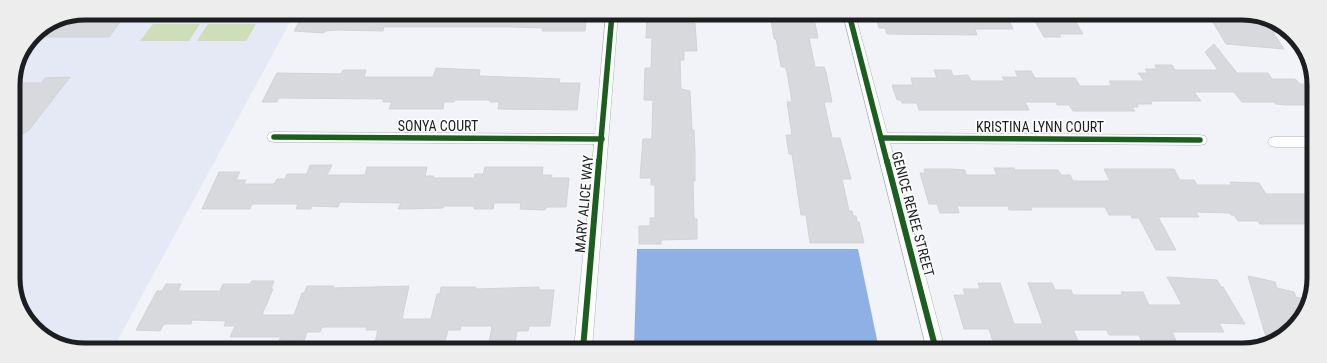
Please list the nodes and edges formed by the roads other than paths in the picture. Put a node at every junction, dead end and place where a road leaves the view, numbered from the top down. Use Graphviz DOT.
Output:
graph roads {
  1 [pos="612,20"];
  2 [pos="851,20"];
  3 [pos="274,137"];
  4 [pos="881,138"];
  5 [pos="602,139"];
  6 [pos="1200,140"];
  7 [pos="1275,142"];
  8 [pos="1307,142"];
  9 [pos="584,343"];
  10 [pos="934,343"];
  1 -- 5 [label="street, MARY ALICE WAY"];
  2 -- 4 [label="street, GENICE RENEE STREET"];
  3 -- 5 [label="street, SONYA COURT"];
  4 -- 6 [label="street, KRISTINA LYNN COURT"];
  4 -- 10 [label="street, GENICE RENEE STREET"];
  5 -- 9 [label="street, MARY ALICE WAY"];
  7 -- 8 [label="street"];
}
